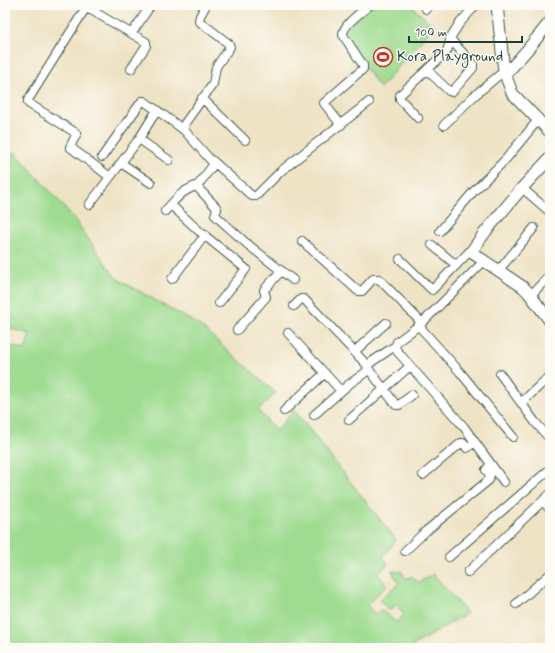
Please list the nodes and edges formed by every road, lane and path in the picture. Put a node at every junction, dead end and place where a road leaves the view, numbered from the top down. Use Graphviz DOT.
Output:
graph roads {
  1 [pos="151,5"];
  2 [pos="206,5"];
  3 [pos="370,5"];
  4 [pos="476,5"];
  5 [pos="497,5"];
  6 [pos="550,22"];
  7 [pos="132,33"];
  8 [pos="450,39"];
  9 [pos="132,69"];
  10 [pos="427,70"];
  11 [pos="505,73"];
  12 [pos="202,98"];
  13 [pos="369,102"];
  14 [pos="157,110"];
  15 [pos="418,118"];
  16 [pos="538,120"];
  17 [pos="341,125"];
  18 [pos="444,126"];
  19 [pos="184,130"];
  20 [pos="550,132"];
  21 [pos="139,139"];
  22 [pos="245,140"];
  23 [pos="102,157"];
  24 [pos="550,158"];
  25 [pos="169,160"];
  26 [pos="213,162"];
  27 [pos="121,163"];
  28 [pos="110,177"];
  29 [pos="151,183"];
  30 [pos="198,185"];
  31 [pos="522,188"];
  32 [pos="89,205"];
  33 [pos="171,205"];
  34 [pos="166,211"];
  35 [pos="550,212"];
  36 [pos="534,228"];
  37 [pos="440,231"];
  38 [pos="205,235"];
  39 [pos="302,241"];
  40 [pos="432,245"];
  41 [pos="471,250"];
  42 [pos="400,259"];
  43 [pos="485,260"];
  44 [pos="456,265"];
  45 [pos="499,270"];
  46 [pos="281,271"];
  47 [pos="550,275"];
  48 [pos="172,280"];
  49 [pos="293,280"];
  50 [pos="531,295"];
  51 [pos="219,303"];
  52 [pos="294,306"];
  53 [pos="550,321"];
  54 [pos="386,322"];
  55 [pos="420,324"];
  56 [pos="237,330"];
  57 [pos="288,333"];
  58 [pos="396,347"];
  59 [pos="354,352"];
  60 [pos="368,366"];
  61 [pos="410,366"];
  62 [pos="325,373"];
  63 [pos="500,374"];
  64 [pos="550,376"];
  65 [pos="384,389"];
  66 [pos="341,391"];
  67 [pos="412,395"];
  68 [pos="522,402"];
  69 [pos="284,411"];
  70 [pos="314,415"];
  71 [pos="349,420"];
  72 [pos="513,438"];
  73 [pos="550,440"];
  74 [pos="475,442"];
  75 [pos="491,464"];
  76 [pos="550,469"];
  77 [pos="423,475"];
  78 [pos="504,482"];
  79 [pos="550,494"];
  80 [pos="543,502"];
  81 [pos="550,509"];
  82 [pos="405,551"];
  83 [pos="449,557"];
  84 [pos="468,572"];
  85 [pos="550,574"];
  86 [pos="516,604"];
  1 -- 7 [label="street"];
  2 -- 12 [label="street"];
  3 -- 17 [label="street"];
  4 -- 8 [label="street"];
  5 -- 11 [label="street"];
  6 -- 11 [label="street"];
  7 -- 9 [label="street"];
  7 -- 28 [label="street"];
  8 -- 10 [label="street"];
  8 -- 10 [label="street"];
  10 -- 15 [label="street"];
  11 -- 16 [label="street"];
  11 -- 18 [label="street"];
  12 -- 19 [label="street"];
  12 -- 22 [label="street"];
  13 -- 17 [label="street"];
  14 -- 19 [label="street"];
  14 -- 21 [label="street"];
  14 -- 23 [label="street"];
  16 -- 20 [label="street"];
  16 -- 37 [label="street"];
  17 -- 26 [label="street"];
  19 -- 26 [label="street"];
  21 -- 25 [label="street"];
  21 -- 27 [label="street"];
  24 -- 31 [label="street"];
  26 -- 30 [label="street"];
  27 -- 28 [label="street"];
  27 -- 29 [label="street"];
  28 -- 32 [label="street"];
  30 -- 33 [label="street"];
  30 -- 46 [label="street"];
  31 -- 35 [label="street"];
  31 -- 41 [label="street"];
  33 -- 34 [label="street"];
  33 -- 38 [label="street"];
  36 -- 45 [label="street"];
  38 -- 48 [label="street"];
  38 -- 51 [label="street"];
  39 -- 55 [label="street"];
  40 -- 44 [label="street"];
  41 -- 43 [label="street"];
  41 -- 44 [label="street"];
  42 -- 44 [label="street"];
  43 -- 45 [label="street"];
  43 -- 55 [label="street"];
  45 -- 50 [label="street"];
  46 -- 49 [label="street"];
  46 -- 56 [label="street"];
  47 -- 50 [label="street"];
  50 -- 53 [label="street"];
  52 -- 59 [label="street"];
  54 -- 59 [label="street"];
  55 -- 58 [label="street"];
  55 -- 72 [label="street"];
  57 -- 62 [label="street"];
  58 -- 60 [label="street"];
  58 -- 61 [label="street"];
  59 -- 60 [label="street"];
  60 -- 65 [label="street"];
  60 -- 66 [label="street"];
  61 -- 65 [label="street"];
  61 -- 74 [label="street"];
  62 -- 66 [label="street"];
  62 -- 69 [label="street"];
  63 -- 68 [label="street"];
  64 -- 68 [label="street"];
  65 -- 67 [label="street"];
  65 -- 71 [label="street"];
  66 -- 70 [label="street"];
  68 -- 73 [label="street"];
  74 -- 75 [label="street"];
  74 -- 77 [label="street"];
  75 -- 78 [label="street"];
  75 -- 82 [label="street"];
  76 -- 83 [label="street"];
  79 -- 80 [label="street"];
  80 -- 81 [label="street"];
  80 -- 84 [label="street"];
  85 -- 86 [label="street"];
}
